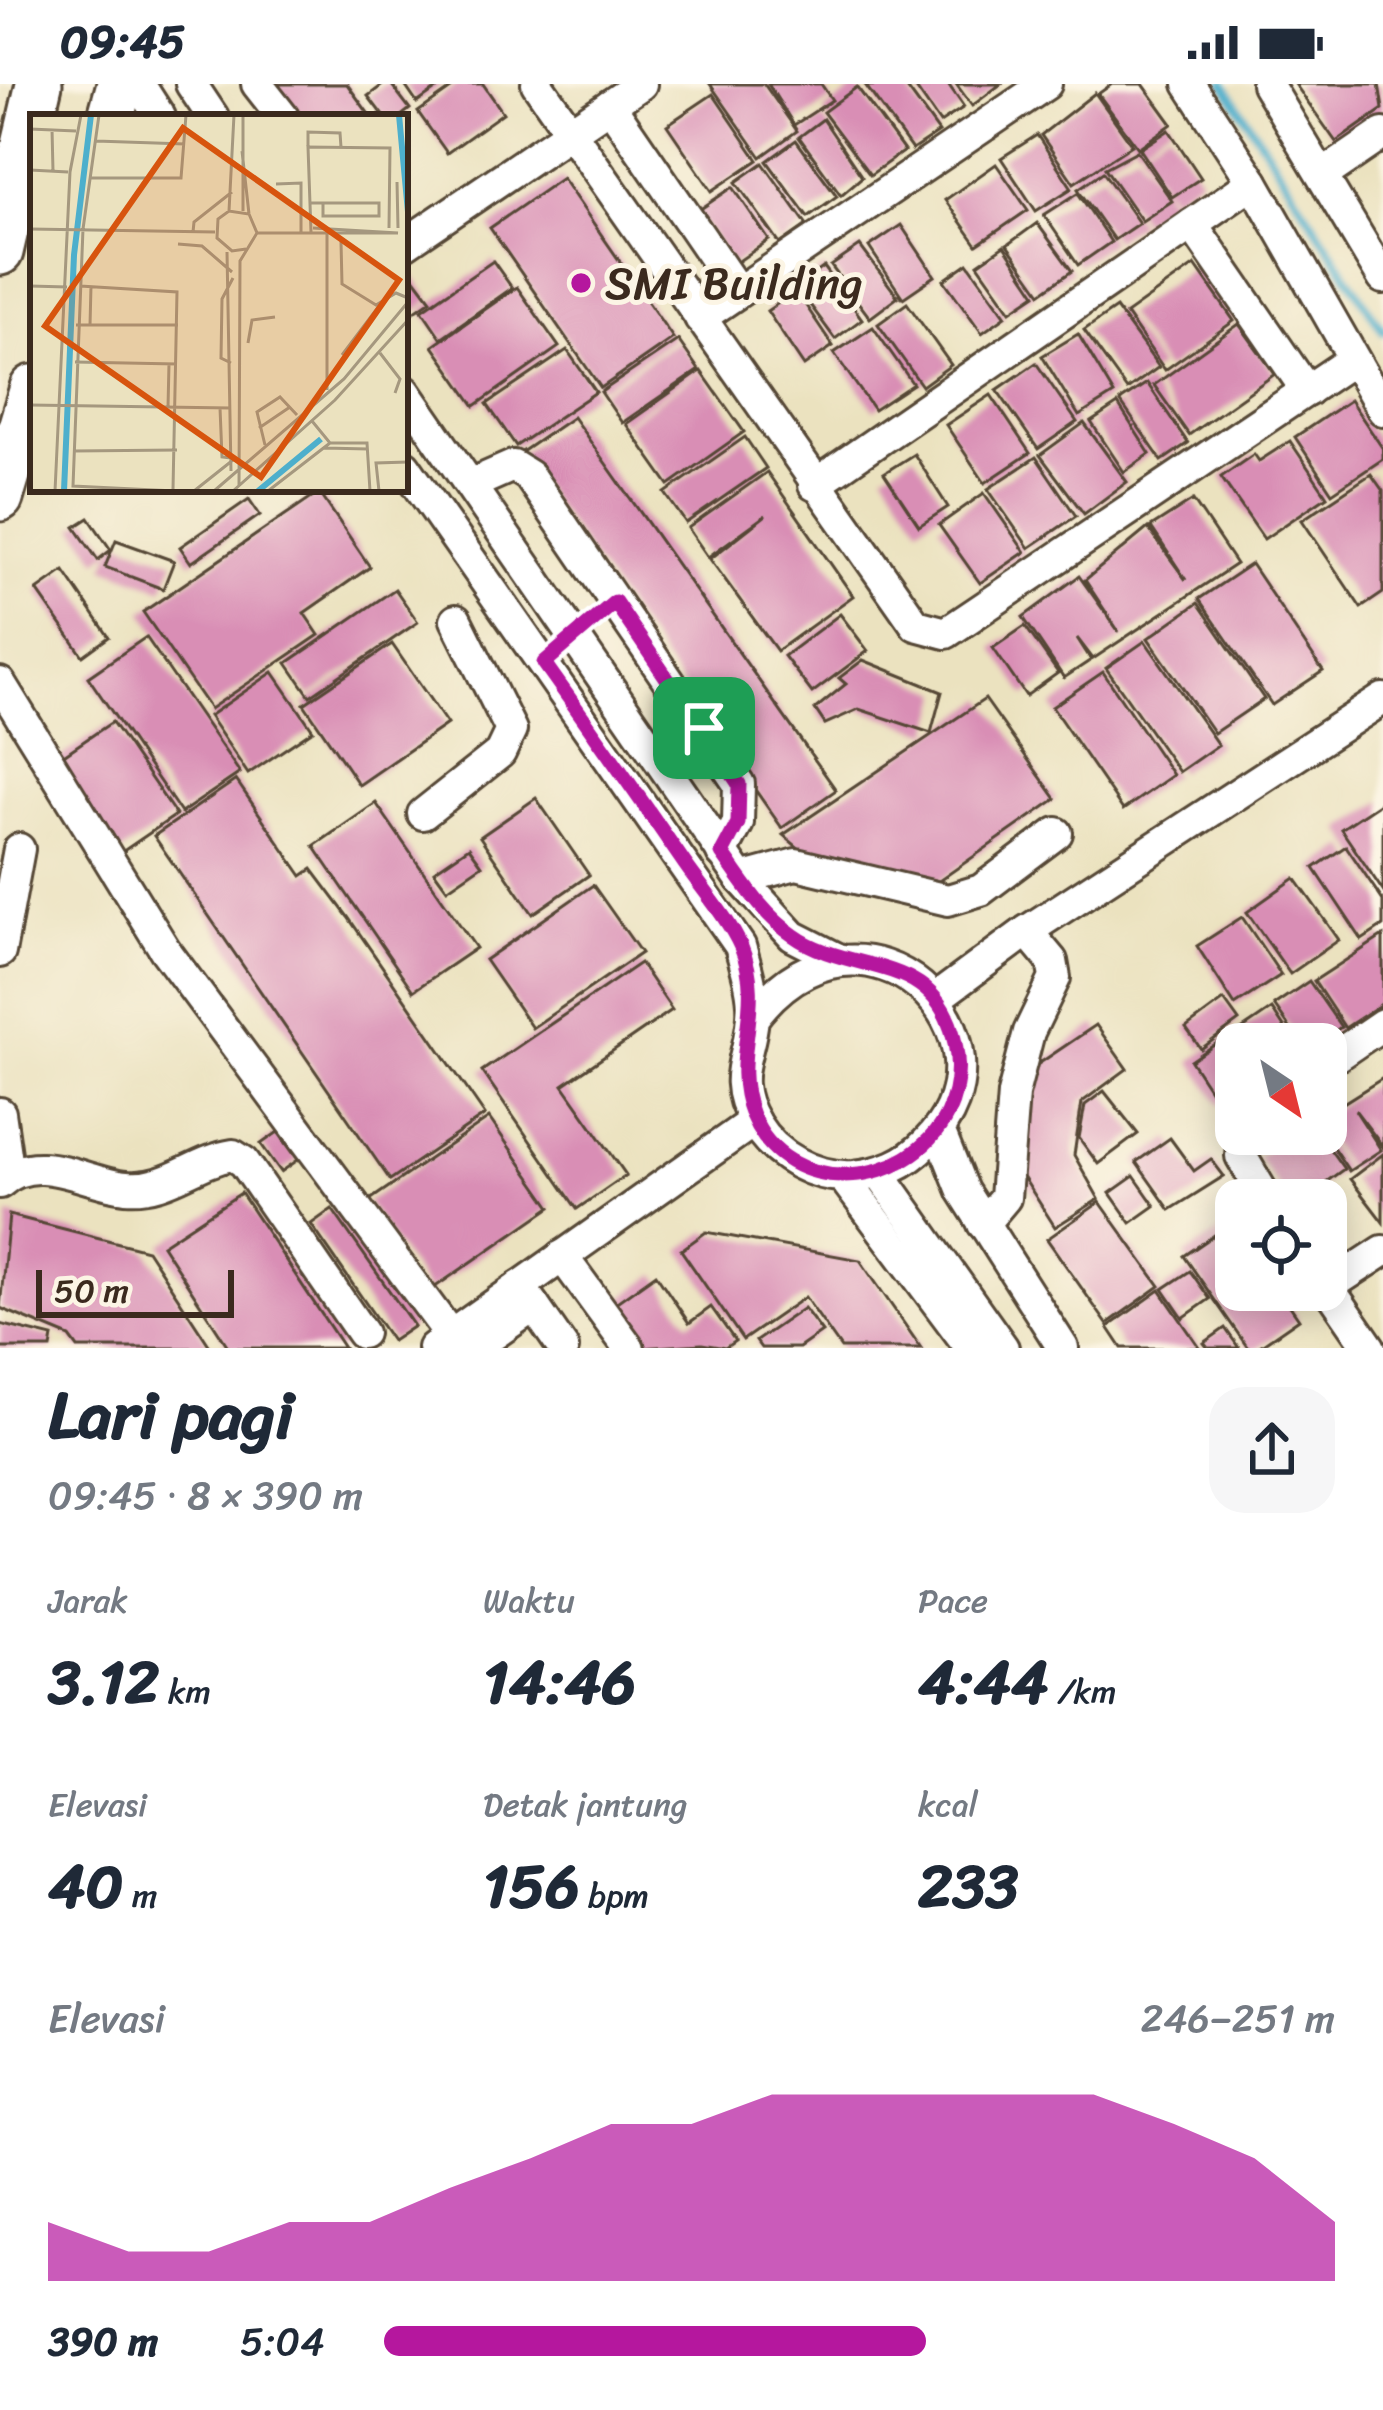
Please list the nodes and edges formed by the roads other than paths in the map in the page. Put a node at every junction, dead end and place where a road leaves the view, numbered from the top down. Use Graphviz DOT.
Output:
graph roads {
  1 [pos="39,84"];
  2 [pos="191,84"];
  3 [pos="257,84"];
  4 [pos="537,84"];
  5 [pos="641,84"];
  6 [pos="1046,84"];
  7 [pos="1189,84"];
  8 [pos="1268,84"];
  9 [pos="610,105"];
  10 [pos="32,114"];
  11 [pos="211,114"];
  12 [pos="281,114"];
  13 [pos="30,123"];
  14 [pos="570,133"];
  15 [pos="1383,134"];
  16 [pos="1323,175"];
  17 [pos="1253,182"];
  18 [pos="1192,224"];
  19 [pos="408,242"];
  20 [pos="0,252"];
  21 [pos="1383,278"];
  22 [pos="738,292"];
  23 [pos="700,318"];
  24 [pos="1352,360"];
  25 [pos="1306,391"];
  26 [pos="409,406"];
  27 [pos="30,408"];
  28 [pos="1383,410"];
  29 [pos="23,456"];
  30 [pos="408,470"];
  31 [pos="472,484"];
  32 [pos="814,485"];
  33 [pos="0,498"];
  34 [pos="615,602"];
  35 [pos="456,620"];
  36 [pos="520,627"];
  37 [pos="576,640"];
  38 [pos="478,658"];
  39 [pos="544,663"];
  40 [pos="0,683"];
  41 [pos="1383,699"];
  42 [pos="423,814"];
  43 [pos="1057,833"];
  44 [pos="19,849"];
  45 [pos="722,853"];
  46 [pos="741,879"];
  47 [pos="1028,931"];
  48 [pos="0,952"];
  49 [pos="840,960"];
  50 [pos="935,999"];
  51 [pos="753,1018"];
  52 [pos="1383,1024"];
  53 [pos="1347,1049"];
  54 [pos="0,1113"];
  55 [pos="754,1121"];
  56 [pos="939,1131"];
  57 [pos="879,1173"];
  58 [pos="843,1177"];
  59 [pos="4,1179"];
  60 [pos="983,1224"];
  61 [pos="1383,1251"];
  62 [pos="562,1256"];
  63 [pos="1347,1274"];
  64 [pos="528,1296"];
  65 [pos="1344,1311"];
  66 [pos="968,1329"];
  67 [pos="362,1333"];
  68 [pos="454,1345"];
  69 [pos="563,1348"];
  70 [pos="629,1348"];
  71 [pos="1003,1348"];
  72 [pos="1063,1348"];
  73 [pos="1370,1348"];
  1 -- 10 [label="highway"];
  2 -- 11 [label="street"];
  3 -- 12 [label="street"];
  4 -- 14 [label="street"];
  5 -- 9 [label="street"];
  6 -- 22 [label="street"];
  7 -- 17 [label="street"];
  8 -- 16 [label="street"];
  9 -- 14 [label="street"];
  9 -- 22 [label="street"];
  13 -- 20 [label="highway"];
  14 -- 19 [label="street"];
  14 -- 23 [label="street"];
  15 -- 16 [label="street"];
  16 -- 21 [label="street"];
  17 -- 18 [label="street"];
  17 -- 24 [label="street"];
  18 -- 25 [label="street"];
  18 -- 32 [label="street"];
  22 -- 23 [label="street"];
  23 -- 32 [label="street"];
  24 -- 25 [label="street"];
  24 -- 28 [label="street"];
  25 -- 32 [label="street"];
  26 -- 31 [label="street"];
  27 -- 29 [label="highway"];
  29 -- 33 [label="highway"];
  30 -- 36 [label="street"];
  31 -- 34 [label="street"];
  31 -- 37 [label="street"];
  34 -- 37 [label="street"];
  34 -- 45 [label="street"];
  35 -- 38 [label="street"];
  36 -- 38 [label="street"];
  36 -- 39 [label="street"];
  37 -- 39 [label="street"];
  37 -- 45 [label="street"];
  38 -- 42 [label="street"];
  39 -- 51 [label="street"];
  40 -- 68 [label="street"];
  41 -- 47 [label="street"];
  43 -- 46 [label="street"];
  44 -- 48 [label="street"];
  45 -- 46 [label="street"];
  46 -- 49 [label="street"];
  47 -- 50 [label="street"];
  47 -- 60 [label="street"];
  49 -- 50 [label="street"];
  49 -- 51 [label="street"];
  50 -- 56 [label="street"];
  51 -- 55 [label="street"];
  52 -- 53 [label="street"];
  54 -- 59 [label="street"];
  55 -- 58 [label="street"];
  55 -- 62 [label="street"];
  56 -- 57 [label="street"];
  56 -- 60 [label="street"];
  57 -- 58 [label="street"];
  57 -- 66 [label="street"];
  58 -- 66 [label="street"];
  59 -- 67 [label="street"];
  60 -- 72 [label="street"];
  61 -- 63 [label="street"];
  62 -- 64 [label="street"];
  62 -- 70 [label="street"];
  64 -- 68 [label="street"];
  64 -- 69 [label="street"];
  65 -- 73 [label="street"];
  66 -- 71 [label="street"];
}
